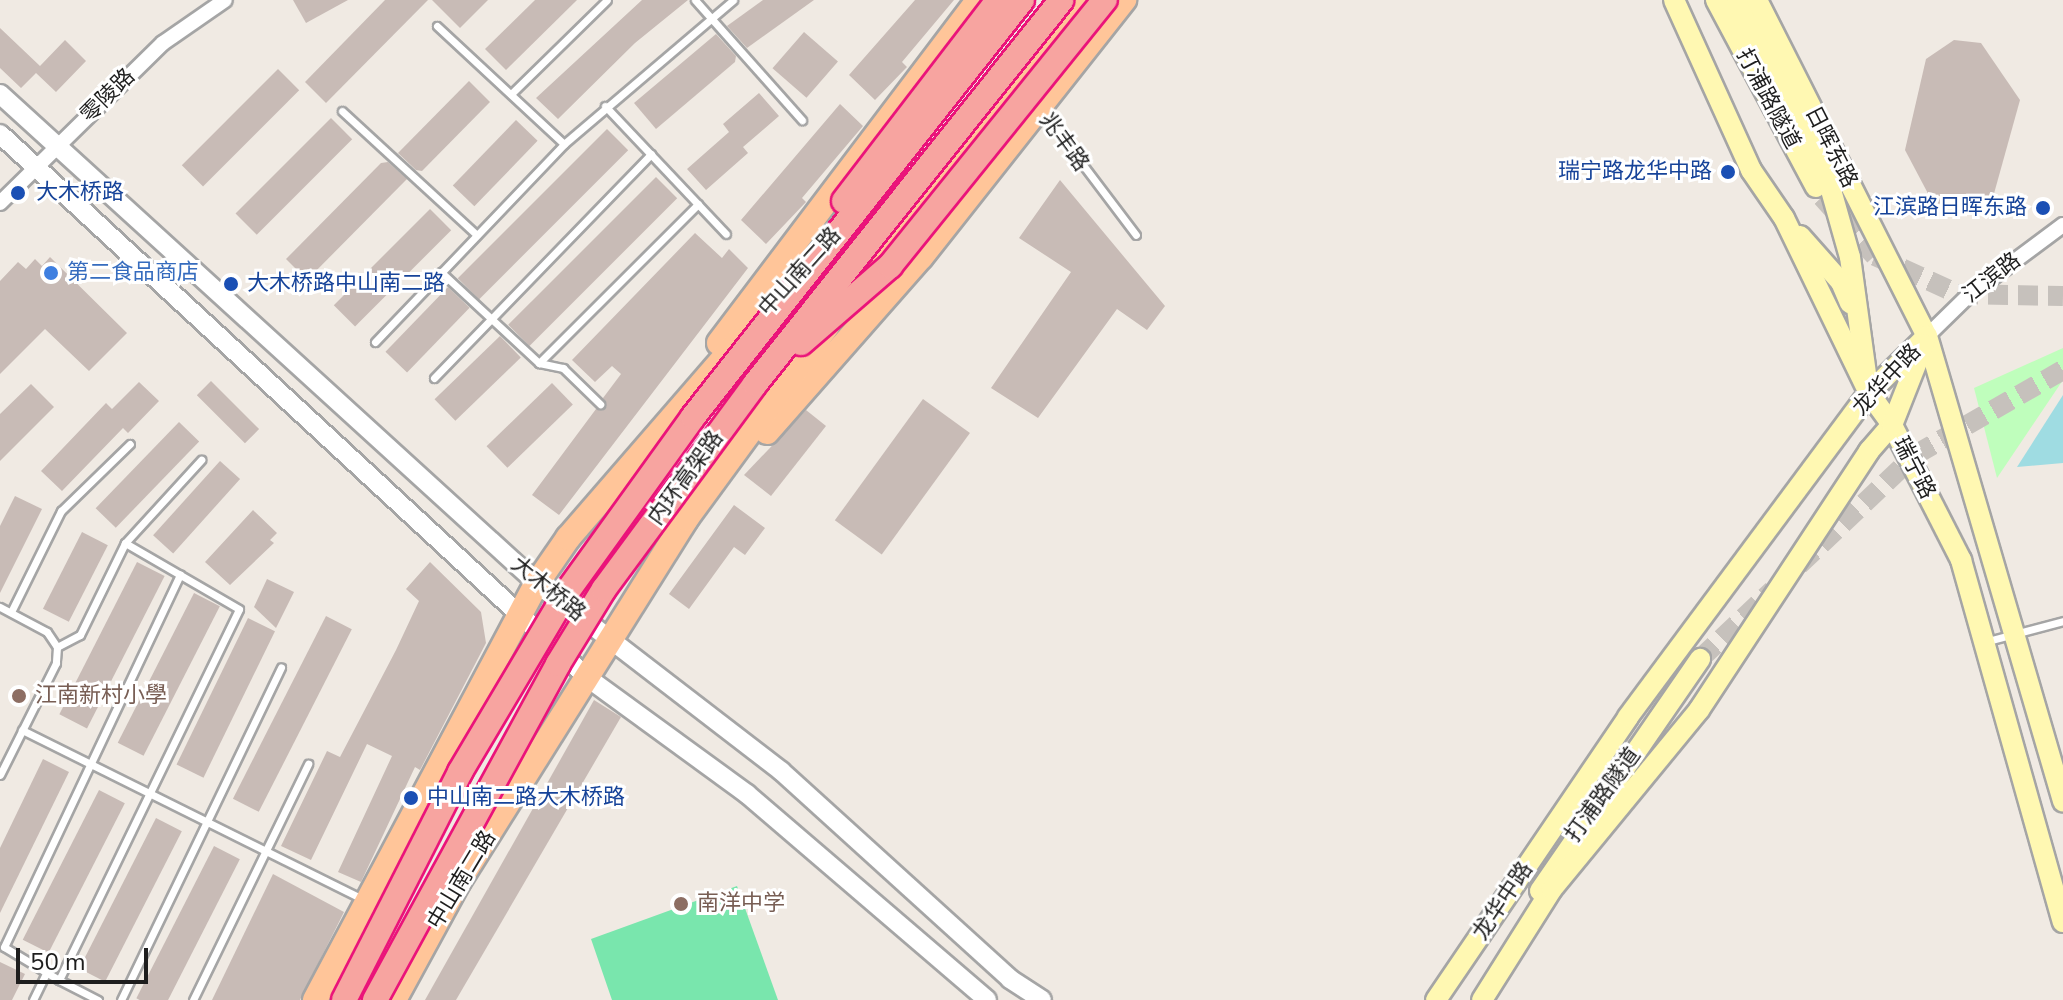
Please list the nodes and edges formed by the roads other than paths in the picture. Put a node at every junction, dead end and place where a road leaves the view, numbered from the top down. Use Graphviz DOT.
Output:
graph roads {
  1 [pos="225,0"];
  2 [pos="607,0"];
  3 [pos="695,0"];
  4 [pos="733,0"];
  5 [pos="978,0"];
  6 [pos="998,0"];
  7 [pos="1024,0"];
  8 [pos="1061,0"];
  9 [pos="1081,0"];
  10 [pos="1105,0"];
  11 [pos="1124,0"];
  12 [pos="1674,0"];
  13 [pos="1716,0"];
  14 [pos="1737,0"];
  15 [pos="1757,0"];
  16 [pos="710,17"];
  17 [pos="437,26"];
  18 [pos="988,51"];
  19 [pos="1016,83"];
  20 [pos="0,94"];
  21 [pos="511,94"];
  22 [pos="605,106"];
  23 [pos="1040,108"];
  24 [pos="342,111"];
  25 [pos="802,120"];
  26 [pos="0,134"];
  27 [pos="564,144"];
  28 [pos="59,145"];
  29 [pos="651,154"];
  30 [pos="36,167"];
  31 [pos="1822,197"];
  32 [pos="0,203"];
  33 [pos="698,204"];
  34 [pos="1784,218"];
  35 [pos="2063,225"];
  36 [pos="726,234"];
  37 [pos="477,235"];
  38 [pos="1136,235"];
  39 [pos="441,272"];
  40 [pos="490,318"];
  41 [pos="1859,321"];
  42 [pos="1927,336"];
  43 [pos="375,342"];
  44 [pos="539,363"];
  45 [pos="726,374"];
  46 [pos="434,378"];
  47 [pos="755,384"];
  48 [pos="1869,393"];
  49 [pos="600,404"];
  50 [pos="1892,425"];
  51 [pos="130,444"];
  52 [pos="201,460"];
  53 [pos="686,519"];
  54 [pos="568,538"];
  55 [pos="125,543"];
  56 [pos="180,574"];
  57 [pos="537,583"];
  58 [pos="0,607"];
  59 [pos="11,612"];
  60 [pos="521,612"];
  61 [pos="2063,621"];
  62 [pos="2016,633"];
  63 [pos="611,640"];
  64 [pos="1985,641"];
  65 [pos="57,647"];
  66 [pos="1700,659"];
  67 [pos="281,667"];
  68 [pos="588,678"];
  69 [pos="22,730"];
  70 [pos="90,763"];
  71 [pos="308,764"];
  72 [pos="0,775"];
  73 [pos="150,793"];
  74 [pos="2063,802"];
  75 [pos="206,821"];
  76 [pos="266,851"];
  77 [pos="367,901"];
  78 [pos="2063,922"];
  79 [pos="2,946"];
  80 [pos="46,973"];
  81 [pos="59,980"];
  82 [pos="1495,981"];
  83 [pos="33,1000"];
  84 [pos="98,1000"];
  85 [pos="121,1000"];
  86 [pos="193,1000"];
  87 [pos="315,1000"];
  88 [pos="344,1000"];
  89 [pos="375,1000"];
  90 [pos="394,1000"];
  91 [pos="987,1000"];
  92 [pos="1042,1000"];
  93 [pos="1436,1000"];
  94 [pos="1482,1000"];
  1 -- 28 [label="street, 零陵路"];
  2 -- 21 [label="lane"];
  3 -- 16 [label="lane"];
  4 -- 16 [label="lane"];
  5 -- 54 [label="main road, 中山南二路"];
  6 -- 45 [label="highway, bridge"];
  7 -- 18 [label="main road, 中山南二路"];
  7 -- 45 [label="highway, 内环高架路, bridge"];
  8 -- 47 [label="highway, 内环高架路, bridge"];
  9 -- 19 [label="main road, 中山南二路"];
  10 -- 47 [label="highway, bridge"];
  11 -- 23 [label="main road, 中山南二路"];
  12 -- 34 [label="main road, 瑞宁路"];
  13 -- 31 [label="main road, 打浦路隧道"];
  14 -- 41 [label="main road, 日晖东路"];
  15 -- 42 [label="main road, 日晖东路"];
  16 -- 22 [label="lane"];
  16 -- 25 [label="lane"];
  17 -- 21 [label="lane"];
  18 -- 19 [label="lane, 兆丰路"];
  18 -- 54 [label="main road, 中山南二路"];
  19 -- 23 [label="lane, 兆丰路"];
  19 -- 53 [label="main road, 中山南二路"];
  20 -- 28 [label="street, 大木桥路"];
  21 -- 27 [label="lane"];
  22 -- 27 [label="lane"];
  22 -- 29 [label="lane"];
  23 -- 38 [label="lane, 兆丰路"];
  23 -- 53 [label="main road, 中山南二路"];
  24 -- 37 [label="lane"];
  26 -- 30 [label="street, 大木桥路"];
  27 -- 37 [label="lane"];
  28 -- 30 [label="street, 零陵路"];
  28 -- 57 [label="street, 大木桥路"];
  29 -- 33 [label="lane"];
  29 -- 40 [label="lane"];
  30 -- 32 [label="street, 零陵路"];
  30 -- 60 [label="street, 大木桥路"];
  33 -- 36 [label="lane"];
  33 -- 44 [label="lane"];
  34 -- 41 [label="main road, 日晖东路"];
  34 -- 48 [label="main road, 瑞宁路"];
  35 -- 42 [label="street, 江滨路"];
  37 -- 39 [label="lane"];
  39 -- 40 [label="lane"];
  39 -- 43 [label="lane"];
  40 -- 44 [label="lane"];
  40 -- 46 [label="lane"];
  41 -- 48 [label="main road, 日晖东路"];
  42 -- 48 [label="main road, 龙华中路"];
  42 -- 50 [label="main road, 龙华中路"];
  42 -- 62 [label="main road, 瑞宁路"];
  44 -- 49 [label="lane"];
  45 -- 88 [label="highway, 内环高架路, bridge"];
  47 -- 89 [label="highway, 内环高架路, bridge"];
  48 -- 50 [label="main road, 瑞宁路"];
  48 -- 93 [label="main road, 龙华中路"];
  50 -- 64 [label="main road, 瑞宁路"];
  50 -- 82 [label="main road, 龙华中路"];
  51 -- 59 [label="lane"];
  52 -- 55 [label="lane"];
  53 -- 63 [label="main road, 中山南二路"];
  54 -- 57 [label="main road, 中山南二路"];
  55 -- 56 [label="lane"];
  55 -- 65 [label="lane"];
  56 -- 70 [label="lane"];
  56 -- 73 [label="lane"];
  57 -- 60 [label="main road, 中山南二路"];
  57 -- 63 [label="street, 大木桥路"];
  58 -- 59 [label="lane"];
  59 -- 65 [label="lane"];
  60 -- 68 [label="street, 大木桥路"];
  60 -- 77 [label="main road, 中山南二路"];
  61 -- 62 [label="lane"];
  62 -- 64 [label="lane"];
  62 -- 74 [label="main road, 瑞宁路"];
  63 -- 68 [label="main road, 中山南二路"];
  63 -- 92 [label="street, 大木桥路"];
  64 -- 78 [label="main road, 瑞宁路"];
  65 -- 69 [label="lane"];
  66 -- 82 [label="main road, 打浦路隧道"];
  67 -- 75 [label="lane"];
  68 -- 90 [label="main road, 中山南二路"];
  68 -- 91 [label="street, 大木桥路"];
  69 -- 70 [label="lane"];
  69 -- 72 [label="lane"];
  70 -- 73 [label="lane"];
  70 -- 79 [label="lane"];
  71 -- 76 [label="lane"];
  73 -- 75 [label="lane"];
  73 -- 81 [label="lane"];
  75 -- 76 [label="lane"];
  75 -- 85 [label="lane"];
  76 -- 77 [label="lane"];
  76 -- 86 [label="lane"];
  77 -- 87 [label="main road, 中山南二路"];
  79 -- 80 [label="lane"];
  80 -- 81 [label="lane"];
  80 -- 83 [label="lane"];
  81 -- 84 [label="lane"];
  82 -- 94 [label="main road, 龙华中路"];
}
